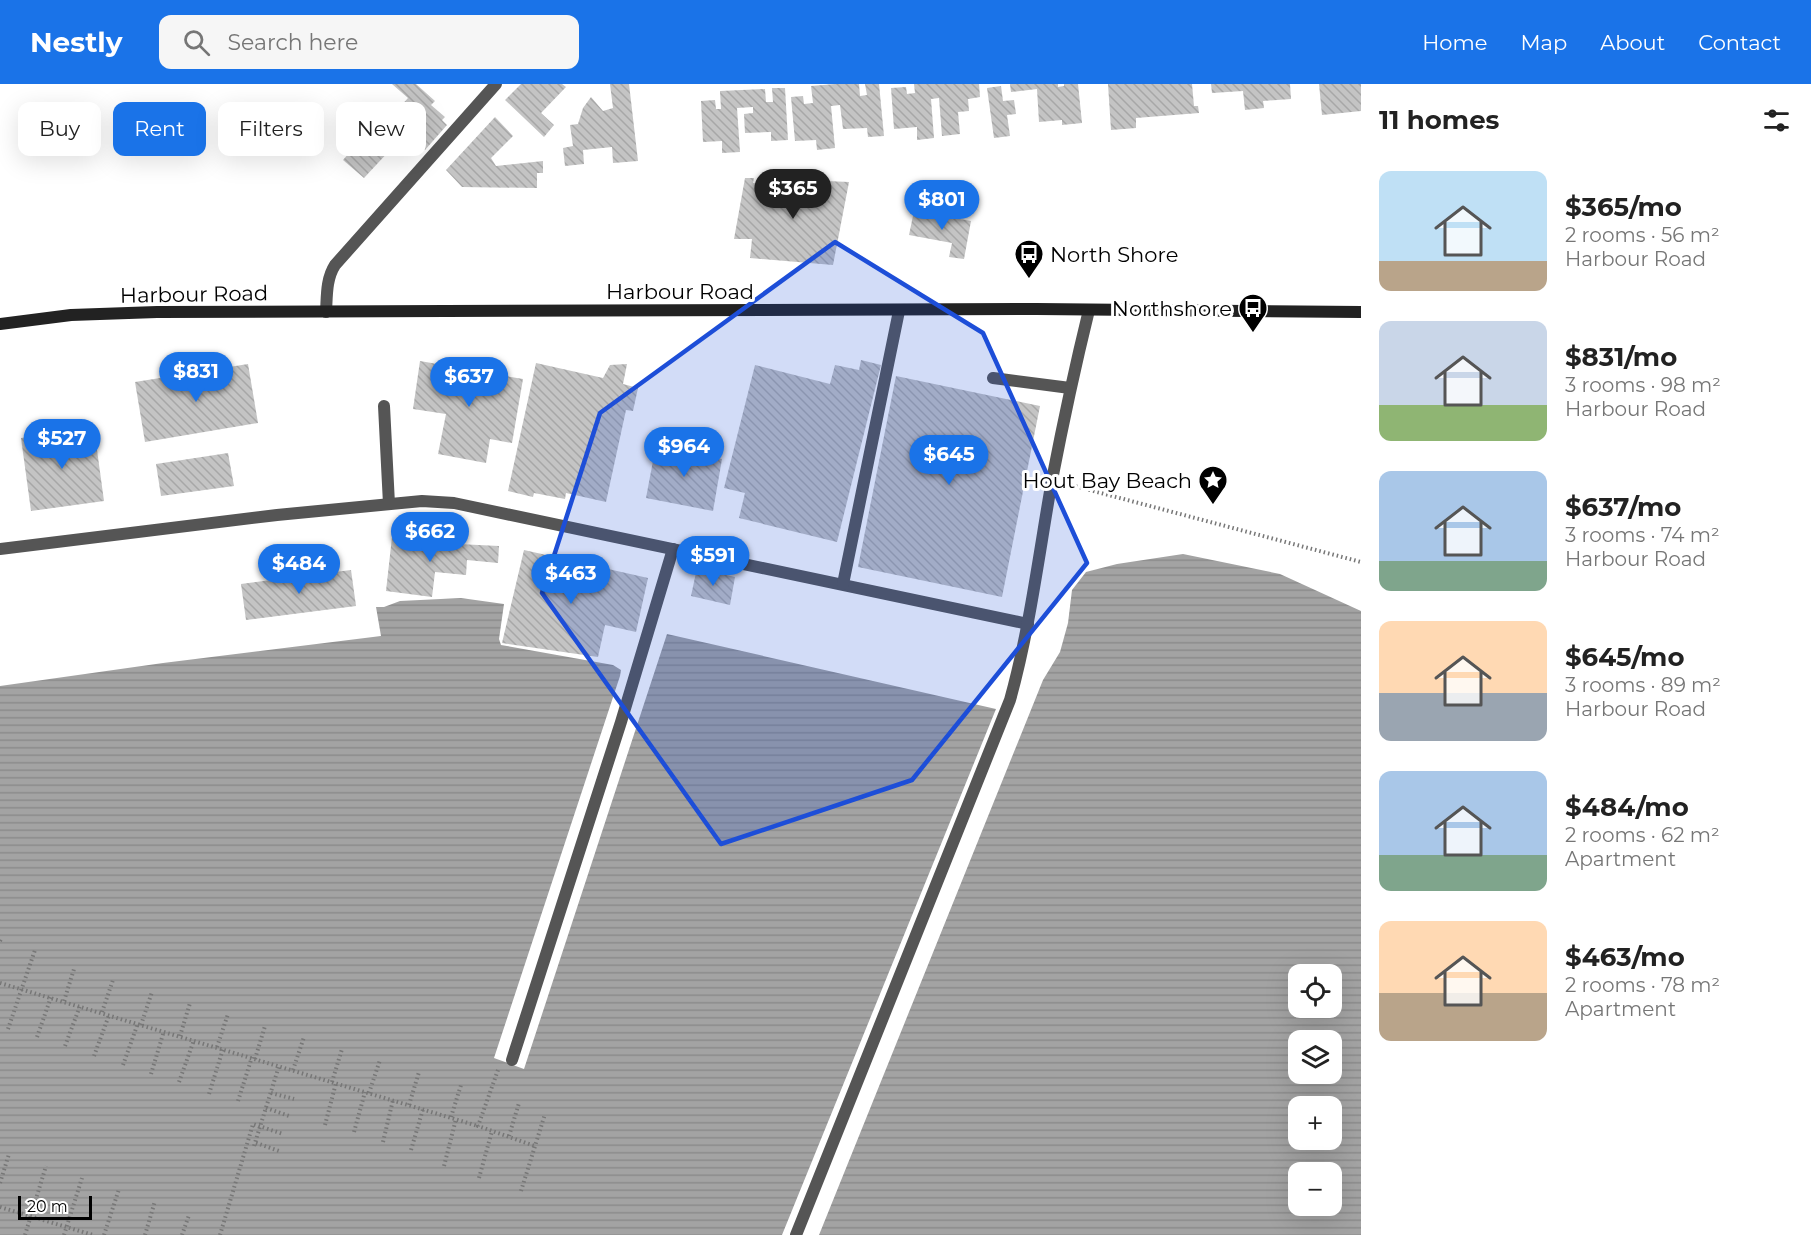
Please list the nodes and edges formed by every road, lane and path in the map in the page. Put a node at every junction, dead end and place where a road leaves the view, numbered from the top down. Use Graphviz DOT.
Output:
graph roads {
  1 [pos="496,84"];
  2 [pos="1089,310"];
  3 [pos="898,311"];
  4 [pos="326,312"];
  5 [pos="1361,312"];
  6 [pos="0,324"];
  7 [pos="993,378"];
  8 [pos="1070,388"];
  9 [pos="384,406"];
  10 [pos="1052,480"];
  11 [pos="389,504"];
  12 [pos="0,546"];
  13 [pos="673,549"];
  14 [pos="1361,562"];
  15 [pos="843,584"];
  16 [pos="1028,624"];
  17 [pos="35,950"];
  18 [pos="74,969"];
  19 [pos="113,980"];
  20 [pos="0,983"];
  21 [pos="152,992"];
  22 [pos="51,997"];
  23 [pos="64,1001"];
  24 [pos="190,1003"];
  25 [pos="80,1006"];
  26 [pos="102,1012"];
  27 [pos="228,1014"];
  28 [pos="109,1015"];
  29 [pos="140,1024"];
  30 [pos="265,1026"];
  31 [pos="8,1029"];
  32 [pos="164,1031"];
  33 [pos="180,1036"];
  34 [pos="37,1037"];
  35 [pos="304,1037"];
  36 [pos="194,1040"];
  37 [pos="65,1046"];
  38 [pos="217,1047"];
  39 [pos="223,1049"];
  40 [pos="342,1049"];
  41 [pos="94,1056"];
  42 [pos="253,1058"];
  43 [pos="380,1060"];
  44 [pos="507,1061"];
  45 [pos="123,1065"];
  46 [pos="279,1066"];
  47 [pos="293,1070"];
  48 [pos="419,1072"];
  49 [pos="151,1074"];
  50 [pos="179,1082"];
  51 [pos="334,1082"];
  52 [pos="461,1085"];
  53 [pos="367,1092"];
  54 [pos="271,1093"];
  55 [pos="209,1094"];
  56 [pos="294,1099"];
  57 [pos="393,1100"];
  58 [pos="238,1101"];
  59 [pos="519,1103"];
  60 [pos="409,1105"];
  61 [pos="266,1108"];
  62 [pos="423,1109"];
  63 [pos="545,1114"];
  64 [pos="289,1116"];
  65 [pos="453,1118"];
  66 [pos="325,1125"];
  67 [pos="260,1126"];
  68 [pos="478,1126"];
  69 [pos="354,1131"];
  70 [pos="492,1131"];
  71 [pos="283,1134"];
  72 [pos="509,1137"];
  73 [pos="383,1142"];
  74 [pos="535,1146"];
  75 [pos="279,1150"];
  76 [pos="411,1150"];
  77 [pos="9,1154"];
  78 [pos="46,1166"];
  79 [pos="444,1166"];
  80 [pos="82,1178"];
  81 [pos="479,1178"];
  82 [pos="0,1183"];
  83 [pos="119,1189"];
  84 [pos="521,1191"];
  85 [pos="155,1201"];
  86 [pos="0,1207"];
  87 [pos="189,1215"];
  88 [pos="25,1235"];
  89 [pos="64,1235"];
  90 [pos="93,1235"];
  91 [pos="104,1235"];
  92 [pos="145,1235"];
  93 [pos="182,1235"];
  94 [pos="220,1235"];
  95 [pos="796,1235"];
  1 -- 4 [label="street"];
  2 -- 3 [label="street, Harbour Road"];
  2 -- 5 [label="street, Harbour Road"];
  2 -- 8 [label="street"];
  3 -- 4 [label="street, Harbour Road"];
  3 -- 15 [label="street"];
  4 -- 6 [label="street, Harbour Road"];
  7 -- 8 [label="street"];
  8 -- 10 [label="street"];
  9 -- 11 [label="street"];
  10 -- 14 [label="path"];
  10 -- 16 [label="street"];
  11 -- 12 [label="street"];
  11 -- 13 [label="street"];
  13 -- 15 [label="street"];
  13 -- 44 [label="street"];
  15 -- 16 [label="street"];
  16 -- 95 [label="street"];
  17 -- 31 [label="path"];
  18 -- 23 [label="path"];
  19 -- 26 [label="path"];
  20 -- 22 [label="path"];
  21 -- 29 [label="path"];
  22 -- 23 [label="path"];
  22 -- 34 [label="path"];
  23 -- 25 [label="path"];
  24 -- 33 [label="path"];
  25 -- 26 [label="path"];
  25 -- 37 [label="path"];
  26 -- 28 [label="path"];
  27 -- 38 [label="path"];
  28 -- 29 [label="path"];
  28 -- 41 [label="path"];
  29 -- 32 [label="path"];
  29 -- 45 [label="path"];
  30 -- 42 [label="path"];
  32 -- 33 [label="path"];
  32 -- 49 [label="path"];
  33 -- 36 [label="path"];
  35 -- 47 [label="path"];
  36 -- 38 [label="path"];
  36 -- 50 [label="path"];
  38 -- 39 [label="path"];
  39 -- 42 [label="path"];
  39 -- 55 [label="path"];
  40 -- 51 [label="path"];
  42 -- 46 [label="path"];
  42 -- 58 [label="path"];
  43 -- 53 [label="path"];
  44 -- 68 [label="path"];
  46 -- 47 [label="path"];
  46 -- 54 [label="path"];
  47 -- 51 [label="path"];
  48 -- 60 [label="path"];
  51 -- 53 [label="path"];
  51 -- 66 [label="path"];
  52 -- 65 [label="path"];
  53 -- 57 [label="path"];
  53 -- 69 [label="path"];
  54 -- 56 [label="path"];
  54 -- 61 [label="path"];
  57 -- 62 [label="path"];
  57 -- 73 [label="path"];
  59 -- 72 [label="path"];
  61 -- 64 [label="path"];
  61 -- 67 [label="path"];
  62 -- 65 [label="path"];
  62 -- 76 [label="path"];
  63 -- 74 [label="path"];
  65 -- 68 [label="path"];
  65 -- 79 [label="path"];
  67 -- 71 [label="path"];
  67 -- 75 [label="path"];
  67 -- 94 [label="path"];
  68 -- 70 [label="path"];
  70 -- 72 [label="path"];
  70 -- 81 [label="path"];
  72 -- 74 [label="path"];
  74 -- 84 [label="path"];
  77 -- 82 [label="path"];
  78 -- 88 [label="path"];
  80 -- 89 [label="path"];
  83 -- 91 [label="path"];
  85 -- 92 [label="path"];
  86 -- 90 [label="path"];
  87 -- 93 [label="path"];
}
